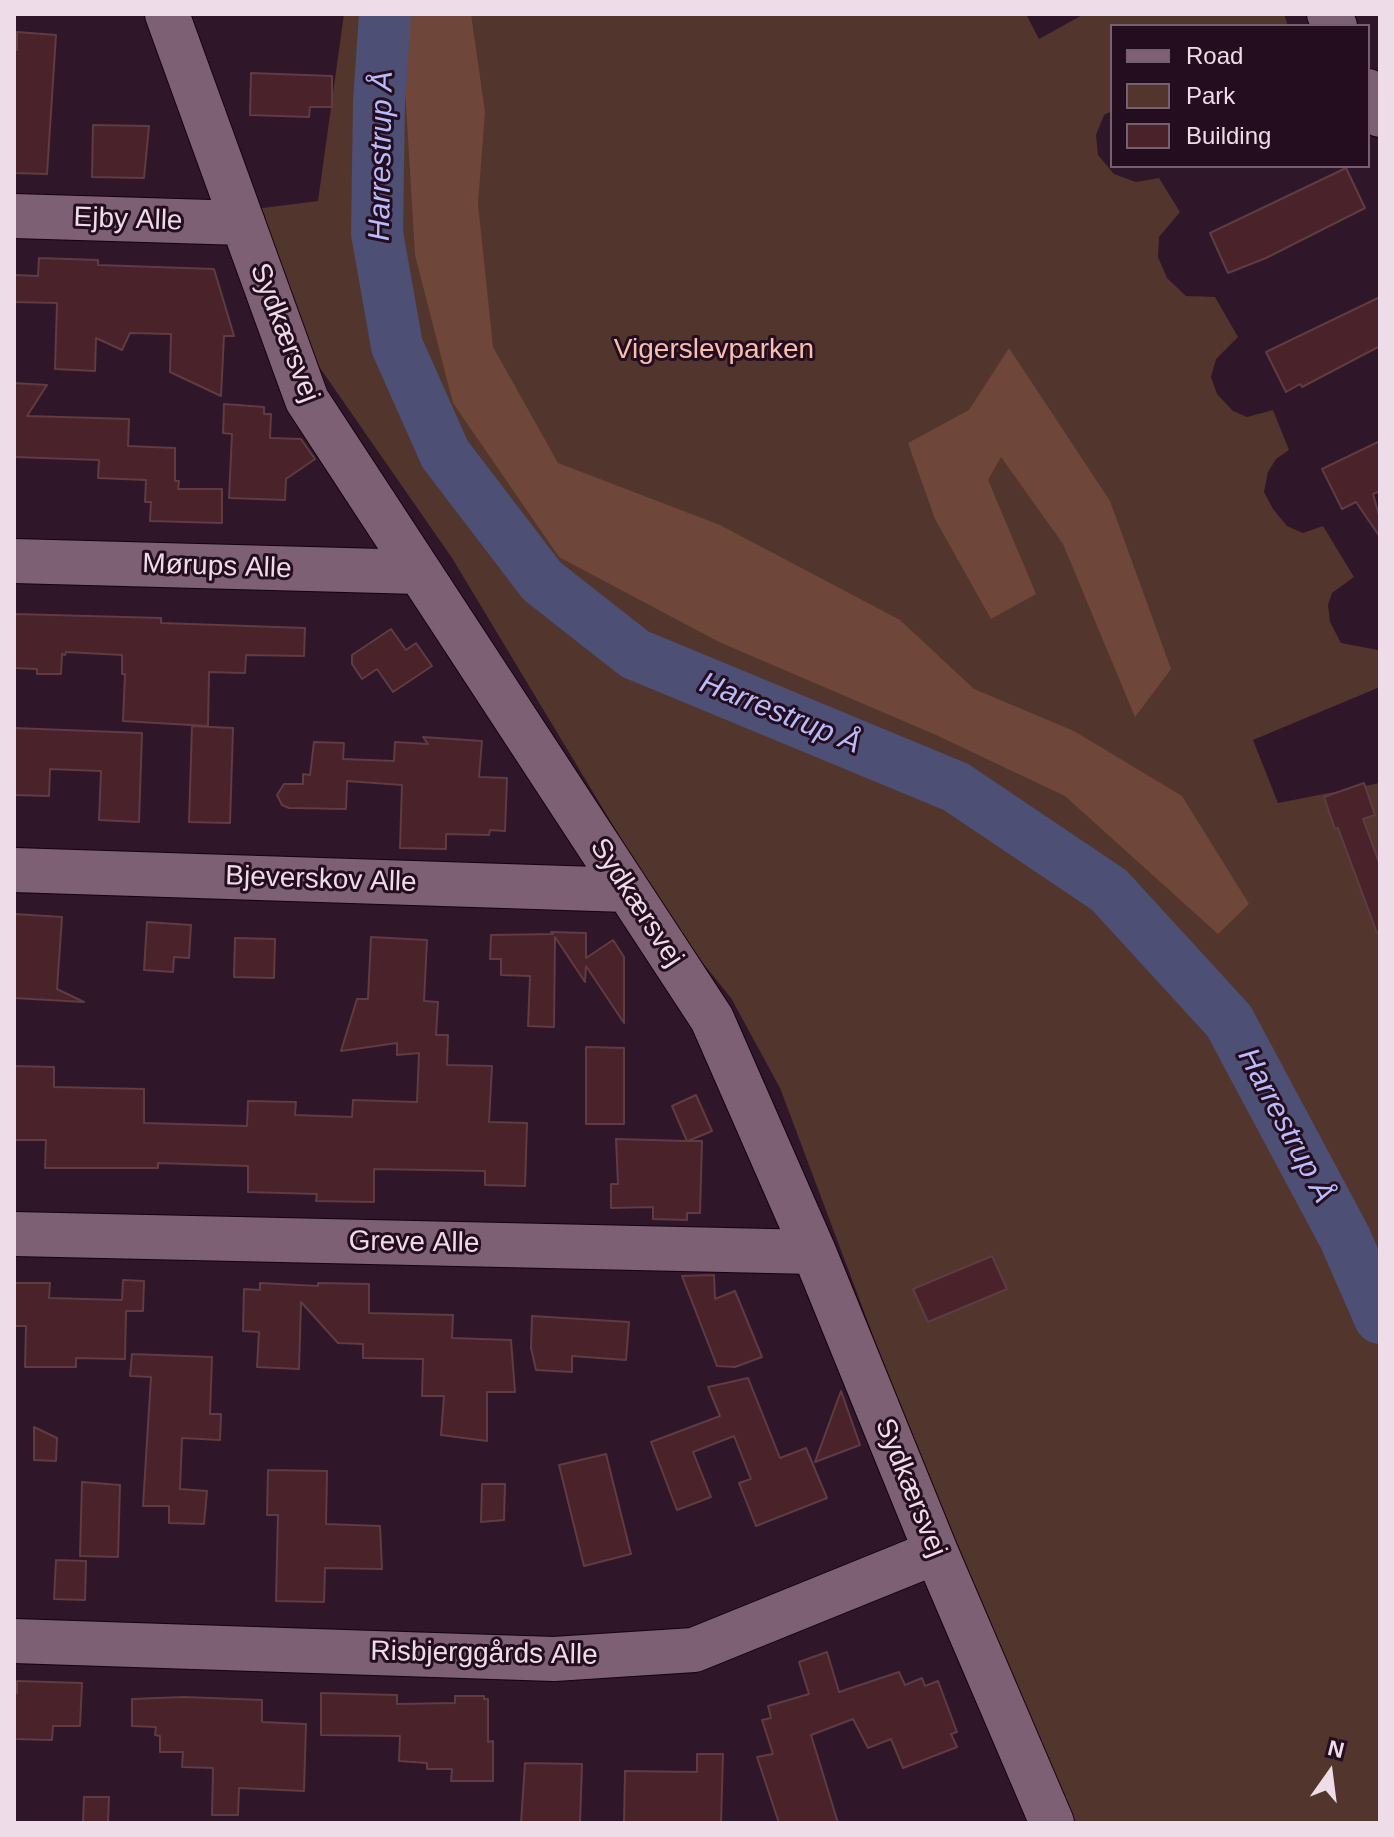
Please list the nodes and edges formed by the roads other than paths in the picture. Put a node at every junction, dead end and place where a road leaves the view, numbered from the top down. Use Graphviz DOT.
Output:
graph roads {
  1 [pos="167,14"];
  2 [pos="1370,95"];
  3 [pos="1380,115"];
  4 [pos="14,216"];
  5 [pos="243,223"];
  6 [pos="14,561"];
  7 [pos="419,572"];
  8 [pos="14,870"];
  9 [pos="627,890"];
  10 [pos="14,1234"];
  11 [pos="814,1252"];
  12 [pos="936,1552"];
  13 [pos="14,1641"];
  14 [pos="1052,1823"];
  1 -- 5 [label="street, Sydkærsvej"];
  2 -- 3 [label="street"];
  4 -- 5 [label="street, Ejby Alle"];
  5 -- 7 [label="street, Sydkærsvej"];
  6 -- 7 [label="street, Mørups Alle"];
  7 -- 9 [label="street, Sydkærsvej"];
  8 -- 9 [label="street, Bjeverskov Alle"];
  9 -- 11 [label="street, Sydkærsvej"];
  10 -- 11 [label="street, Greve Alle"];
  11 -- 12 [label="street, Sydkærsvej"];
  12 -- 13 [label="street, Risbjerggårds Alle"];
  12 -- 14 [label="street, Sydkærsvej"];
}
